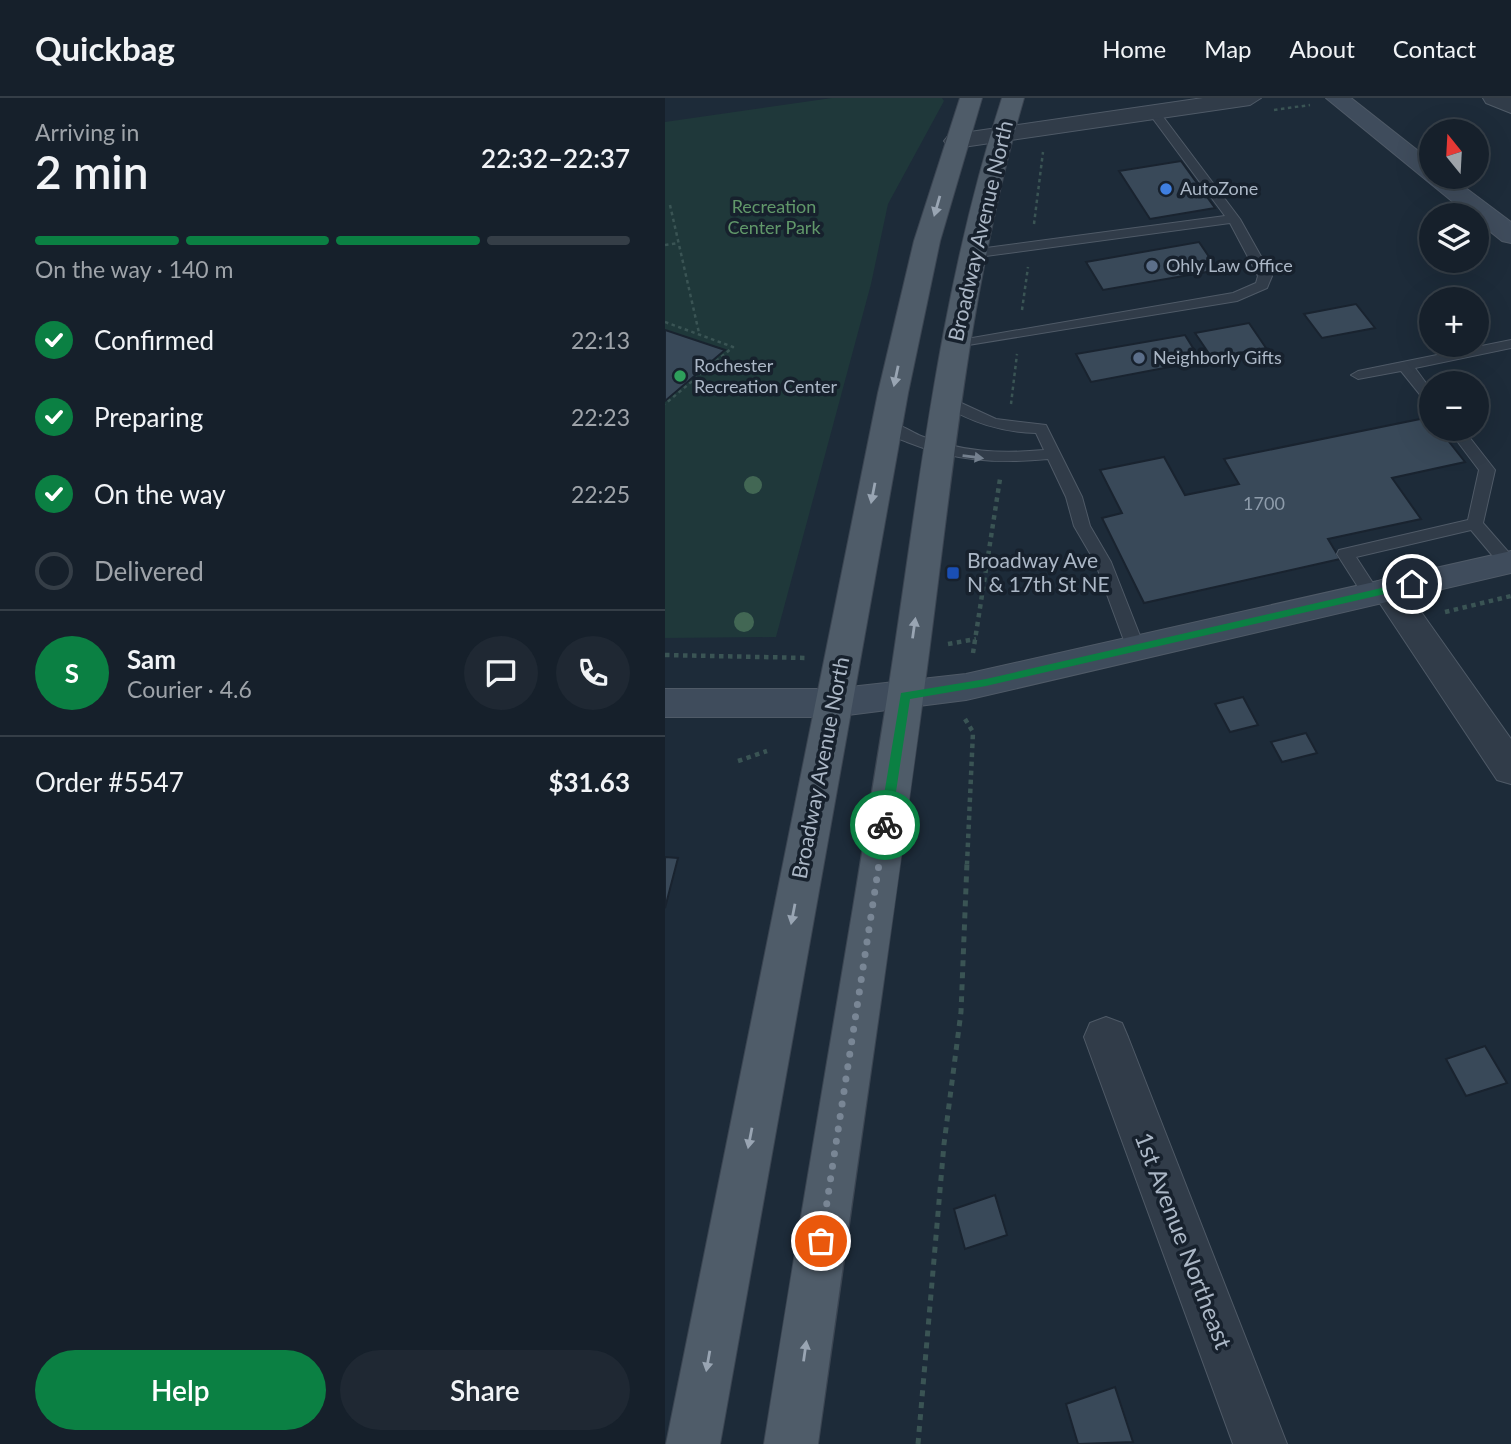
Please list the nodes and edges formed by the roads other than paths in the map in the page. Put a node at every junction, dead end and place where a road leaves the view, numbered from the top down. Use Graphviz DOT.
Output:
graph roads {
  1 [pos="971,98"];
  2 [pos="1013,98"];
  3 [pos="1250,98"];
  4 [pos="1337,98"];
  5 [pos="1494,98"];
  6 [pos="1511,106"];
  7 [pos="1154,112"];
  8 [pos="1000,135"];
  9 [pos="956,141"];
  10 [pos="1419,163"];
  11 [pos="1452,189"];
  12 [pos="1234,219"];
  13 [pos="1511,235"];
  14 [pos="971,254"];
  15 [pos="1511,344"];
  16 [pos="955,345"];
  17 [pos="1405,366"];
  18 [pos="1358,375"];
  19 [pos="1419,384"];
  20 [pos="946,401"];
  21 [pos="886,426"];
  22 [pos="1041,428"];
  23 [pos="1464,441"];
  24 [pos="939,450"];
  25 [pos="1052,454"];
  26 [pos="1475,524"];
  27 [pos="1510,574"];
  28 [pos="1379,592"];
  29 [pos="1135,646"];
  30 [pos="905,696"];
  31 [pos="665,703"];
  32 [pos="832,703"];
  33 [pos="1511,769"];
  34 [pos="1106,1038"];
  35 [pos="693,1444"];
  36 [pos="791,1444"];
  37 [pos="1261,1444"];
  1 -- 9 [label="main road, Broadway Avenue North"];
  2 -- 8 [label="main road, Broadway Avenue North"];
  3 -- 7 [label="street"];
  4 -- 10 [label="street"];
  5 -- 6 [label="street"];
  7 -- 8 [label="street"];
  7 -- 12 [label="lane"];
  8 -- 9 [label="street"];
  8 -- 14 [label="main road, Broadway Avenue North"];
  9 -- 21 [label="main road, Broadway Avenue North, one-way"];
  11 -- 13 [label="street"];
  12 -- 14 [label="lane"];
  12 -- 16 [label="lane"];
  14 -- 16 [label="main road, Broadway Avenue North"];
  15 -- 17 [label="lane"];
  16 -- 20 [label="main road, Broadway Avenue North"];
  17 -- 18 [label="lane"];
  17 -- 19 [label="lane"];
  20 -- 22 [label="lane"];
  20 -- 24 [label="main road, Broadway Avenue North"];
  21 -- 24 [label="lane"];
  21 -- 32 [label="main road, Broadway Avenue North, one-way"];
  22 -- 25 [label="lane"];
  23 -- 26 [label="lane"];
  24 -- 25 [label="lane, one-way"];
  30 -- 24 [label="main road, Broadway Avenue North, one-way"];
  25 -- 29 [label="lane"];
  26 -- 27 [label="lane"];
  26 -- 28 [label="lane"];
  27 -- 28 [label="street"];
  28 -- 29 [label="street"];
  28 -- 33 [label="street"];
  29 -- 30 [label="street"];
  30 -- 32 [label="street"];
  36 -- 30 [label="main road, Broadway Avenue North, one-way"];
  31 -- 32 [label="street"];
  32 -- 35 [label="main road, Broadway Avenue North, one-way"];
  34 -- 37 [label="street, 1st Avenue Northeast"];
}
